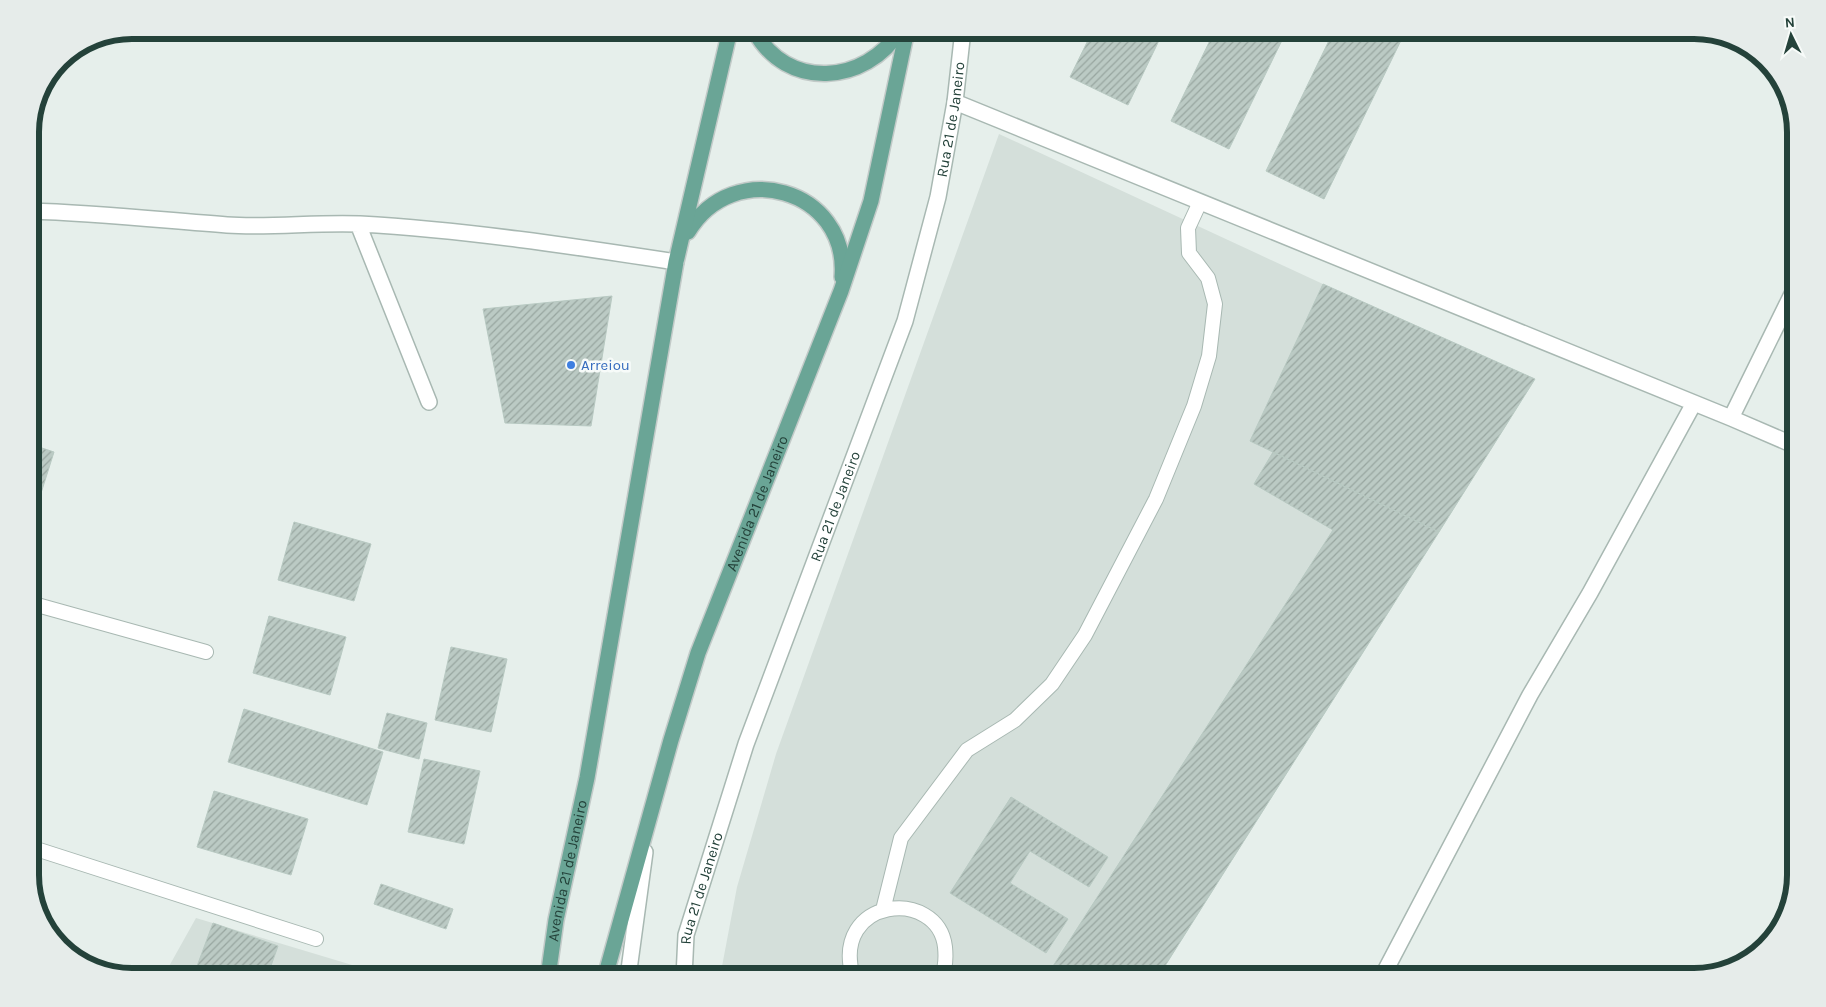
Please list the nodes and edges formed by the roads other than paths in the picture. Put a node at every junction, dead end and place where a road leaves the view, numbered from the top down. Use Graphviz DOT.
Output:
graph roads {
  1 [pos="728,39"];
  2 [pos="758,39"];
  3 [pos="893,39"];
  4 [pos="905,39"];
  5 [pos="962,39"];
  6 [pos="956,102"];
  7 [pos="1200,202"];
  8 [pos="39,211"];
  9 [pos="358,224"];
  10 [pos="682,243"];
  11 [pos="676,262"];
  12 [pos="841,291"];
  13 [pos="1787,304"];
  14 [pos="429,402"];
  15 [pos="1694,403"];
  16 [pos="1731,418"];
  17 [pos="1787,442"];
  18 [pos="39,606"];
  19 [pos="206,652"];
  20 [pos="650,811"];
  21 [pos="39,850"];
  22 [pos="882,910"];
  23 [pos="556,920"];
  24 [pos="316,939"];
  25 [pos="543,968"];
  26 [pos="549,968"];
  27 [pos="607,968"];
  28 [pos="629,968"];
  29 [pos="684,968"];
  30 [pos="850,968"];
  31 [pos="943,968"];
  32 [pos="1387,968"];
  1 -- 10 [label="main road, Avenida 21 de Janeiro"];
  2 -- 3 [label="main road"];
  4 -- 12 [label="main road, Avenida 21 de Janeiro"];
  5 -- 6 [label="street, Rua 21 de Janeiro"];
  6 -- 7 [label="street"];
  6 -- 29 [label="street, Rua 21 de Janeiro"];
  7 -- 15 [label="street"];
  7 -- 22 [label="lane"];
  8 -- 9 [label="street"];
  9 -- 11 [label="street"];
  9 -- 14 [label="street"];
  10 -- 11 [label="main road, Avenida 21 de Janeiro"];
  10 -- 12 [label="main road"];
  11 -- 23 [label="main road, Avenida 21 de Janeiro"];
  12 -- 20 [label="main road, Avenida 21 de Janeiro"];
  13 -- 16 [label="street"];
  15 -- 16 [label="street"];
  15 -- 32 [label="street"];
  16 -- 17 [label="street"];
  18 -- 19 [label="lane"];
  20 -- 27 [label="main road, Avenida 21 de Janeiro"];
  20 -- 28 [label="street"];
  21 -- 24 [label="lane"];
  22 -- 30 [label="lane"];
  22 -- 31 [label="lane"];
  23 -- 25 [label="street"];
  23 -- 26 [label="main road, Avenida 21 de Janeiro"];
}
